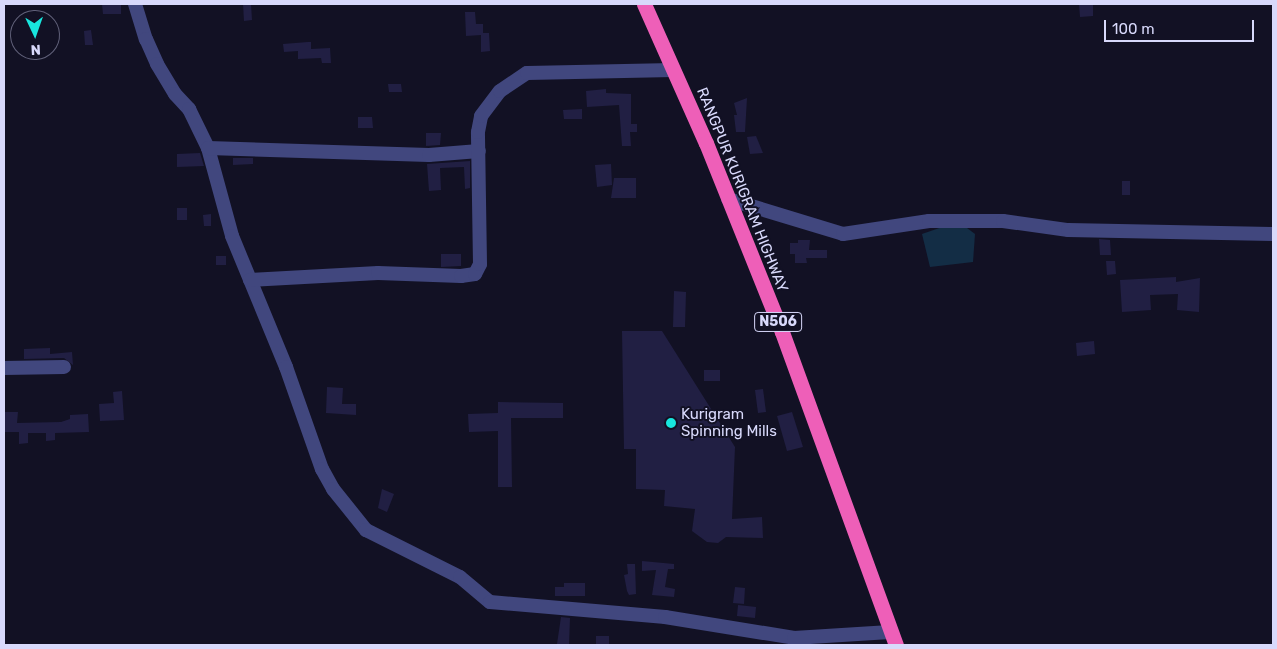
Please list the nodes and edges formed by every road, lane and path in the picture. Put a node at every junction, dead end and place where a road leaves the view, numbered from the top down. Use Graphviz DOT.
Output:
graph roads {
  1 [pos="135,4"];
  2 [pos="644,4"];
  3 [pos="673,70"];
  4 [pos="208,148"];
  5 [pos="479,151"];
  6 [pos="728,199"];
  7 [pos="1273,234"];
  8 [pos="250,280"];
  9 [pos="4,368"];
  10 [pos="64,368"];
  11 [pos="893,639"];
  1 -- 4 [label="street"];
  2 -- 3 [label="highway, RANGPUR KURIGRAM HIGHWAY / N506"];
  3 -- 5 [label="street"];
  3 -- 6 [label="highway, RANGPUR KURIGRAM HIGHWAY / N506"];
  4 -- 5 [label="street"];
  4 -- 8 [label="street"];
  5 -- 8 [label="street"];
  6 -- 7 [label="street"];
  6 -- 11 [label="highway, RANGPUR KURIGRAM HIGHWAY / N506"];
  8 -- 11 [label="street"];
  9 -- 10 [label="street"];
}
